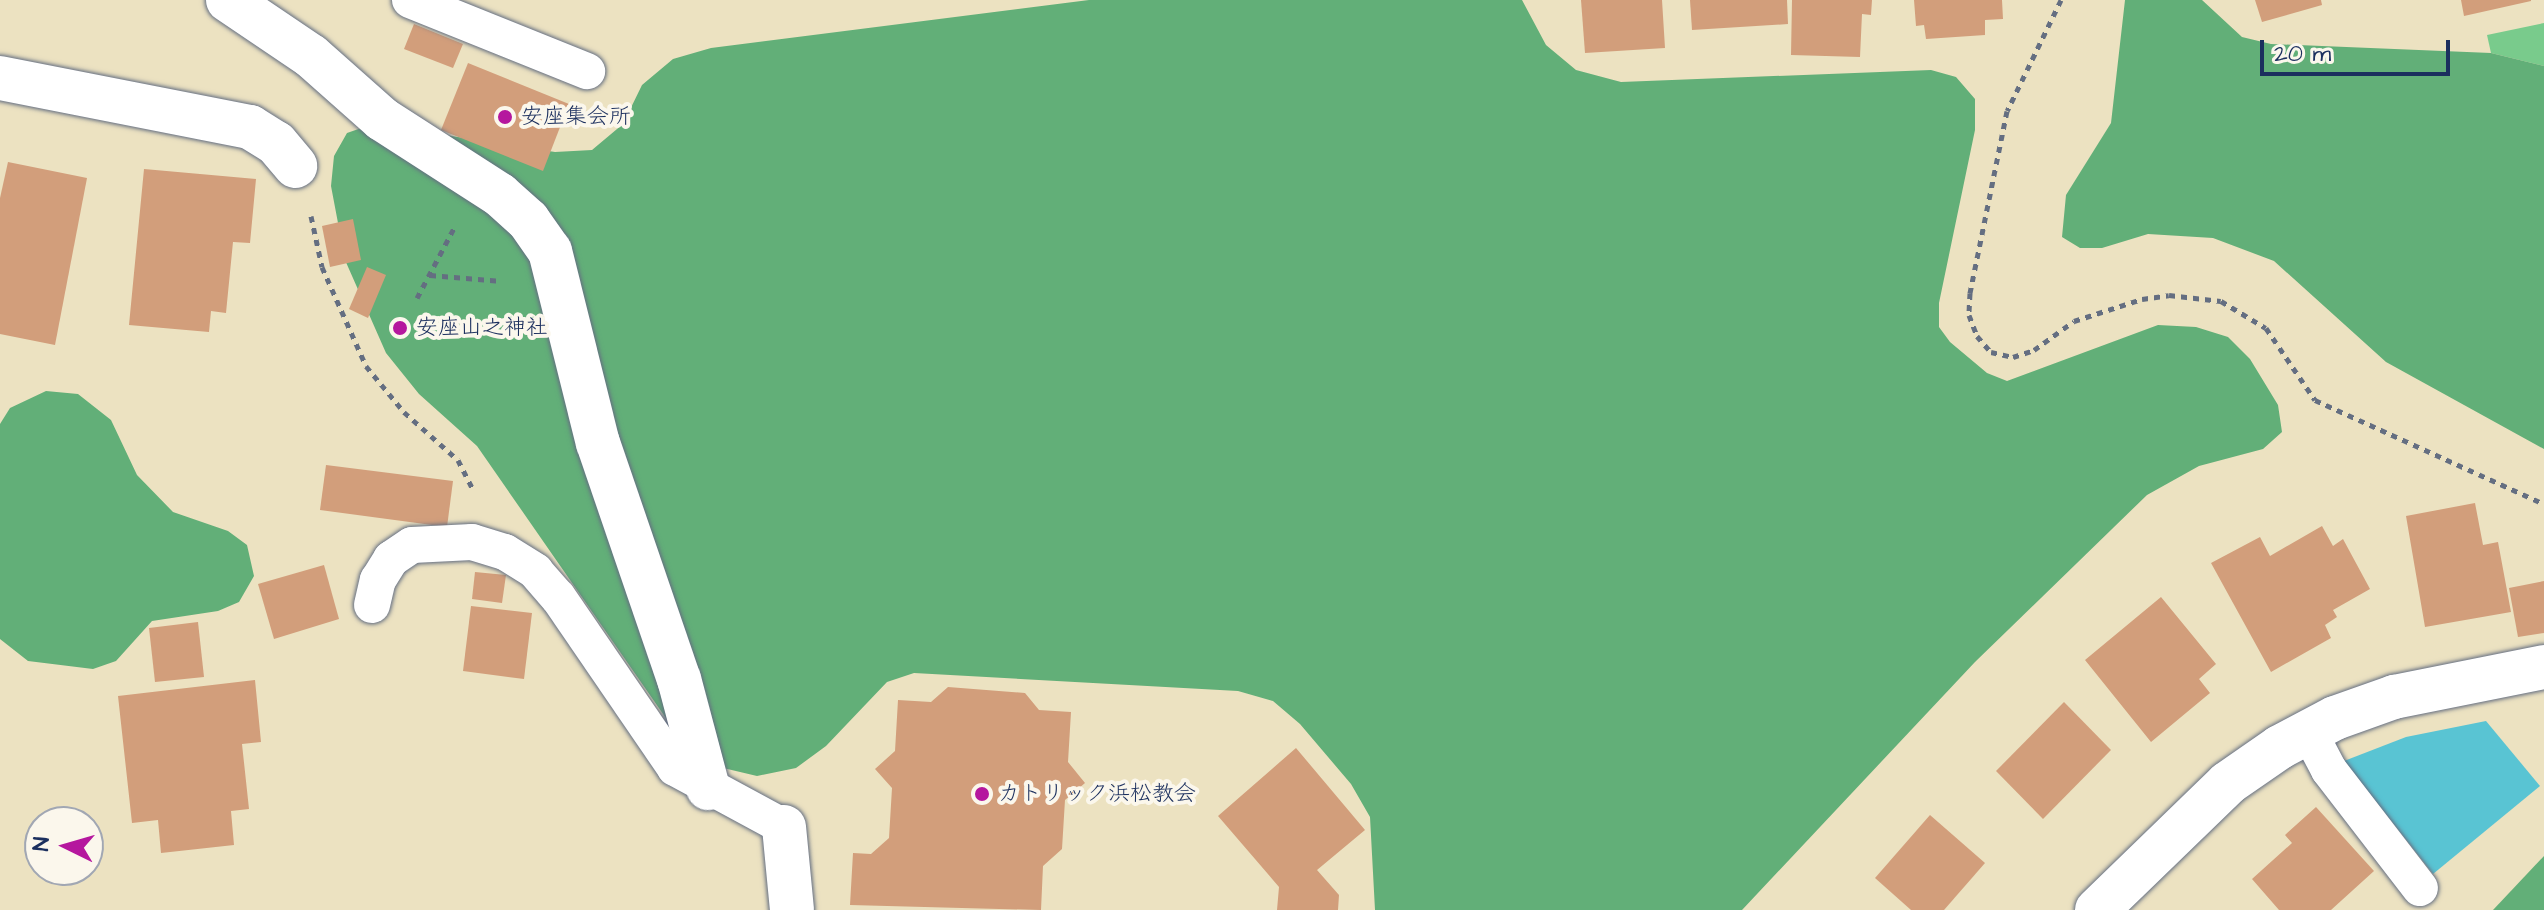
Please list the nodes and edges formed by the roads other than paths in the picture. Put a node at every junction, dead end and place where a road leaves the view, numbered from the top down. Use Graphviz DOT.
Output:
graph roads {
  1 [pos="228,0"];
  2 [pos="410,0"];
  3 [pos="587,71"];
  4 [pos="0,78"];
  5 [pos="295,166"];
  6 [pos="372,605"];
  7 [pos="2544,667"];
  8 [pos="2309,732"];
  9 [pos="708,788"];
  10 [pos="784,827"];
  11 [pos="2420,888"];
  12 [pos="792,910"];
  13 [pos="2097,910"];
  1 -- 9 [label="street"];
  2 -- 3 [label="lane"];
  4 -- 5 [label="street"];
  6 -- 9 [label="lane"];
  7 -- 8 [label="street"];
  8 -- 11 [label="lane"];
  8 -- 13 [label="street"];
  9 -- 10 [label="lane"];
  10 -- 12 [label="street"];
}
